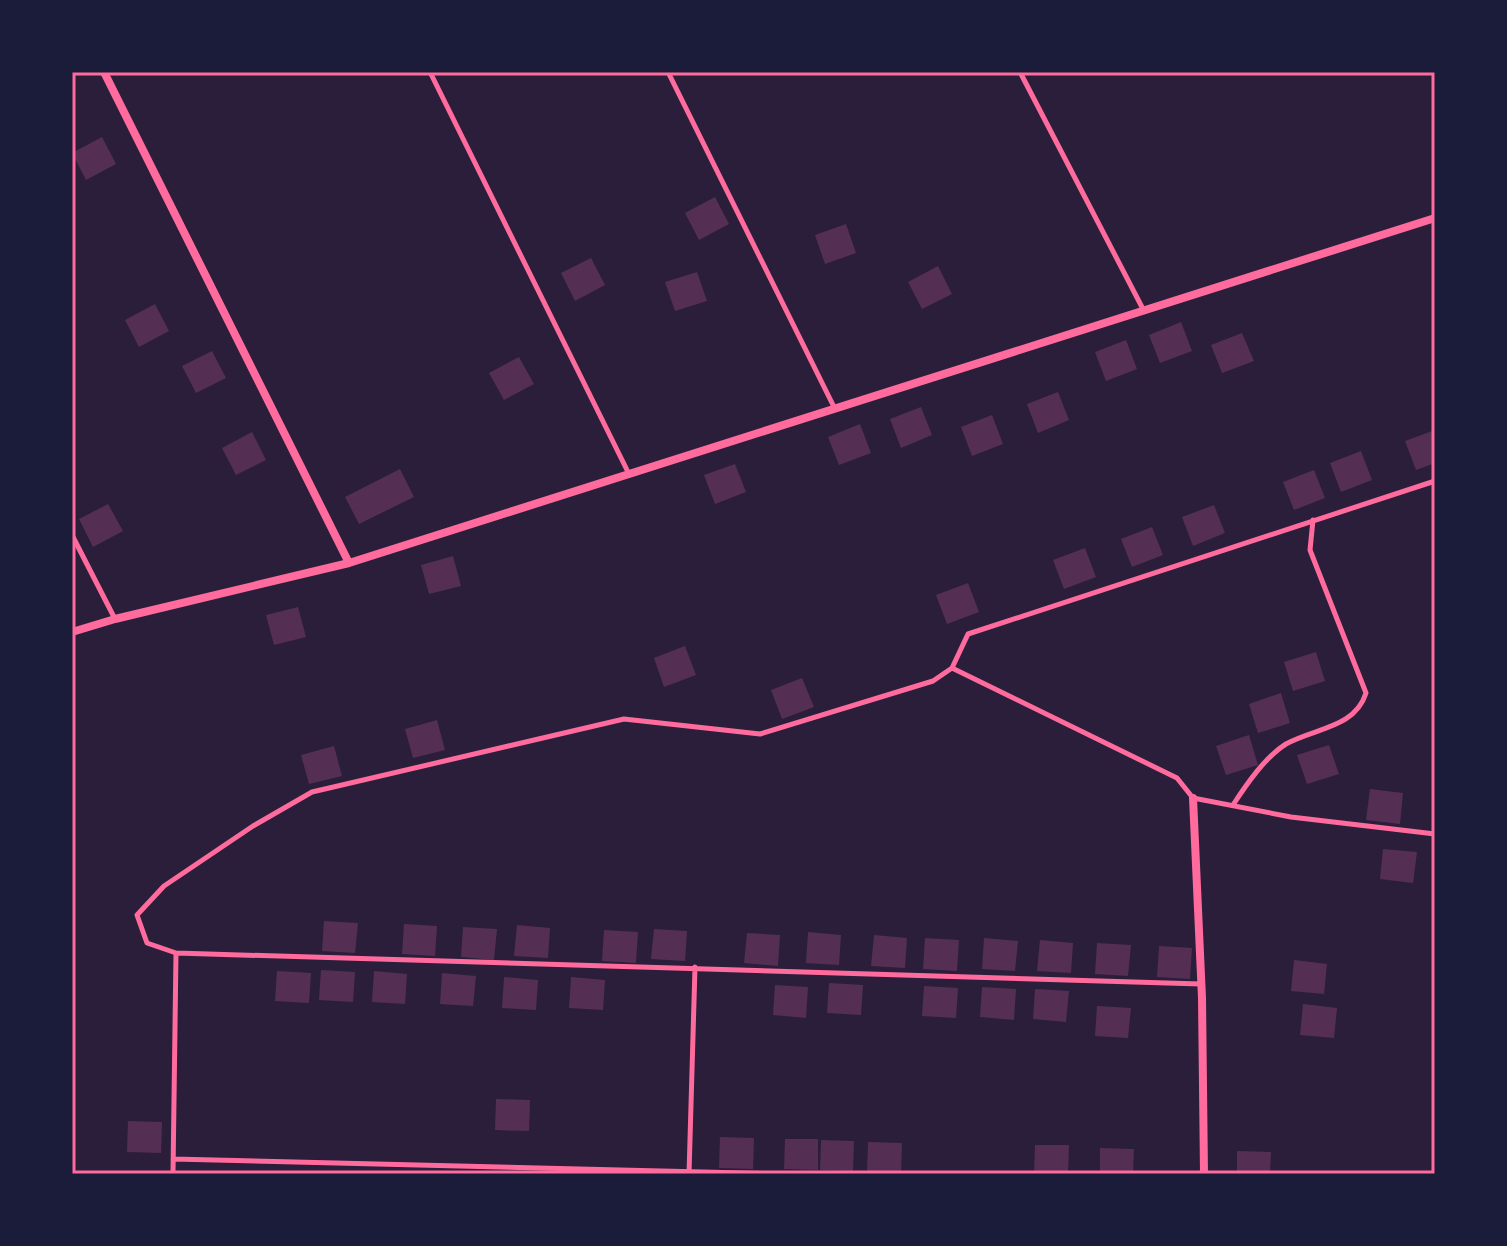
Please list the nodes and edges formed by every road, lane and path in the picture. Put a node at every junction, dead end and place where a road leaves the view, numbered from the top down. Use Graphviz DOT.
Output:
graph roads {
  1 [pos="104,72"];
  2 [pos="430,72"];
  3 [pos="668,72"];
  4 [pos="1020,72"];
  5 [pos="1435,218"];
  6 [pos="1144,311"];
  7 [pos="835,409"];
  8 [pos="629,474"];
  9 [pos="1435,481"];
  10 [pos="1313,520"];
  11 [pos="72,535"];
  12 [pos="349,563"];
  13 [pos="115,619"];
  14 [pos="72,632"];
  15 [pos="952,668"];
  16 [pos="1193,798"];
  17 [pos="1233,805"];
  18 [pos="1435,834"];
  19 [pos="176,953"];
  20 [pos="695,967"];
  21 [pos="1201,984"];
  22 [pos="173,1159"];
  23 [pos="689,1173"];
  24 [pos="173,1174"];
  25 [pos="780,1174"];
  26 [pos="1204,1174"];
  1 -- 12 [label="street"];
  2 -- 8 [label="lane"];
  3 -- 7 [label="lane"];
  4 -- 6 [label="lane"];
  5 -- 6 [label="street"];
  6 -- 7 [label="street"];
  7 -- 8 [label="street"];
  8 -- 12 [label="street"];
  9 -- 10 [label="lane"];
  10 -- 15 [label="lane"];
  10 -- 17 [label="lane"];
  11 -- 13 [label="lane"];
  12 -- 13 [label="street"];
  13 -- 14 [label="street"];
  15 -- 16 [label="lane"];
  15 -- 19 [label="lane"];
  16 -- 17 [label="lane"];
  16 -- 21 [label="street"];
  17 -- 18 [label="lane"];
  19 -- 20 [label="lane"];
  19 -- 22 [label="lane"];
  20 -- 21 [label="lane"];
  20 -- 23 [label="lane"];
  21 -- 26 [label="street"];
  22 -- 23 [label="lane"];
  22 -- 24 [label="lane"];
  23 -- 25 [label="lane"];
}
